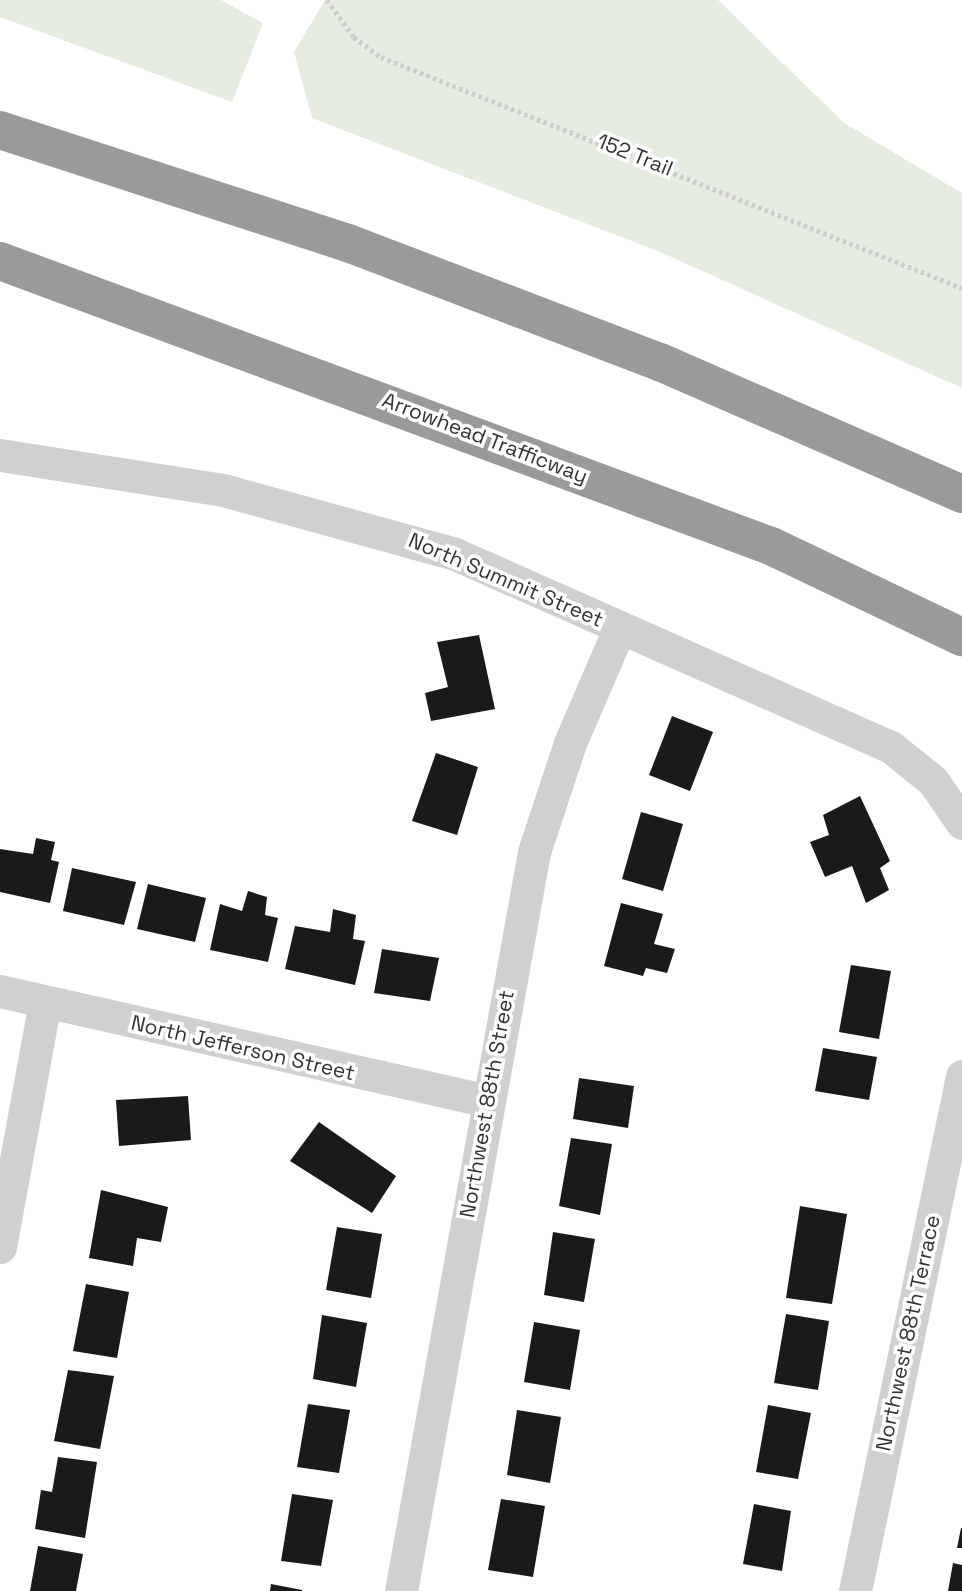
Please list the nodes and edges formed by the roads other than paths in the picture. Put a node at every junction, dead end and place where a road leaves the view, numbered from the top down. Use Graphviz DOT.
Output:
graph roads {
  1 [pos="0,130"];
  2 [pos="0,261"];
  3 [pos="0,455"];
  4 [pos="962,494"];
  5 [pos="618,629"];
  6 [pos="962,637"];
  7 [pos="962,823"];
  8 [pos="0,991"];
  9 [pos="45,1002"];
  10 [pos="962,1076"];
  11 [pos="487,1101"];
  12 [pos="0,1247"];
  13 [pos="401,1591"];
  14 [pos="855,1591"];
  1 -- 4 [label="highway"];
  2 -- 6 [label="highway, Arrowhead Trafficway"];
  3 -- 5 [label="street, North Summit Street"];
  5 -- 7 [label="street, North Summit Street"];
  5 -- 11 [label="street, Northwest 88th Street"];
  8 -- 9 [label="street, North Jefferson Street"];
  9 -- 11 [label="street, North Jefferson Street"];
  9 -- 12 [label="street"];
  10 -- 14 [label="street, Northwest 88th Terrace"];
  11 -- 13 [label="street, Northwest 88th Street"];
}
